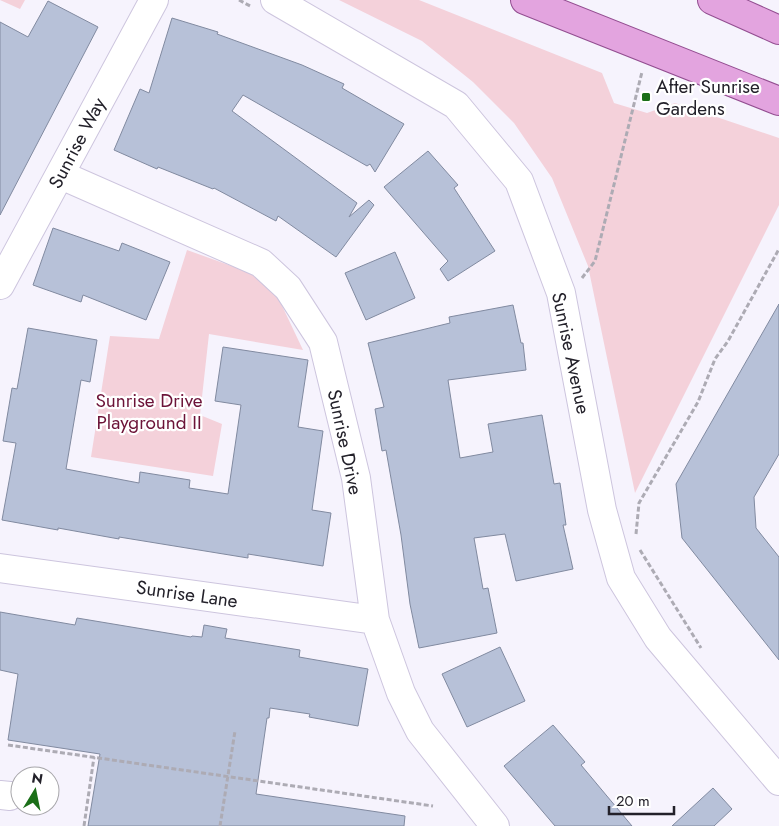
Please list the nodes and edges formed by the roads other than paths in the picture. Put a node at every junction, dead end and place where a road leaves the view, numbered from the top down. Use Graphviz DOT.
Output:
graph roads {
  1 [pos="154,0"];
  2 [pos="525,0"];
  3 [pos="712,0"];
  4 [pos="265,4"];
  5 [pos="779,30"];
  6 [pos="779,101"];
  7 [pos="61,175"];
  8 [pos="0,286"];
  9 [pos="0,568"];
  10 [pos="375,620"];
  11 [pos="779,781"];
  12 [pos="495,826"];
  1 -- 7 [label="street, Sunrise Way"];
  2 -- 6 [label="main road"];
  3 -- 5 [label="main road"];
  4 -- 11 [label="street, Sunrise Avenue"];
  7 -- 8 [label="street, Sunrise Way"];
  7 -- 10 [label="street, Sunrise Drive"];
  9 -- 10 [label="street, Sunrise Lane"];
  10 -- 12 [label="street, Sunrise Drive"];
}
